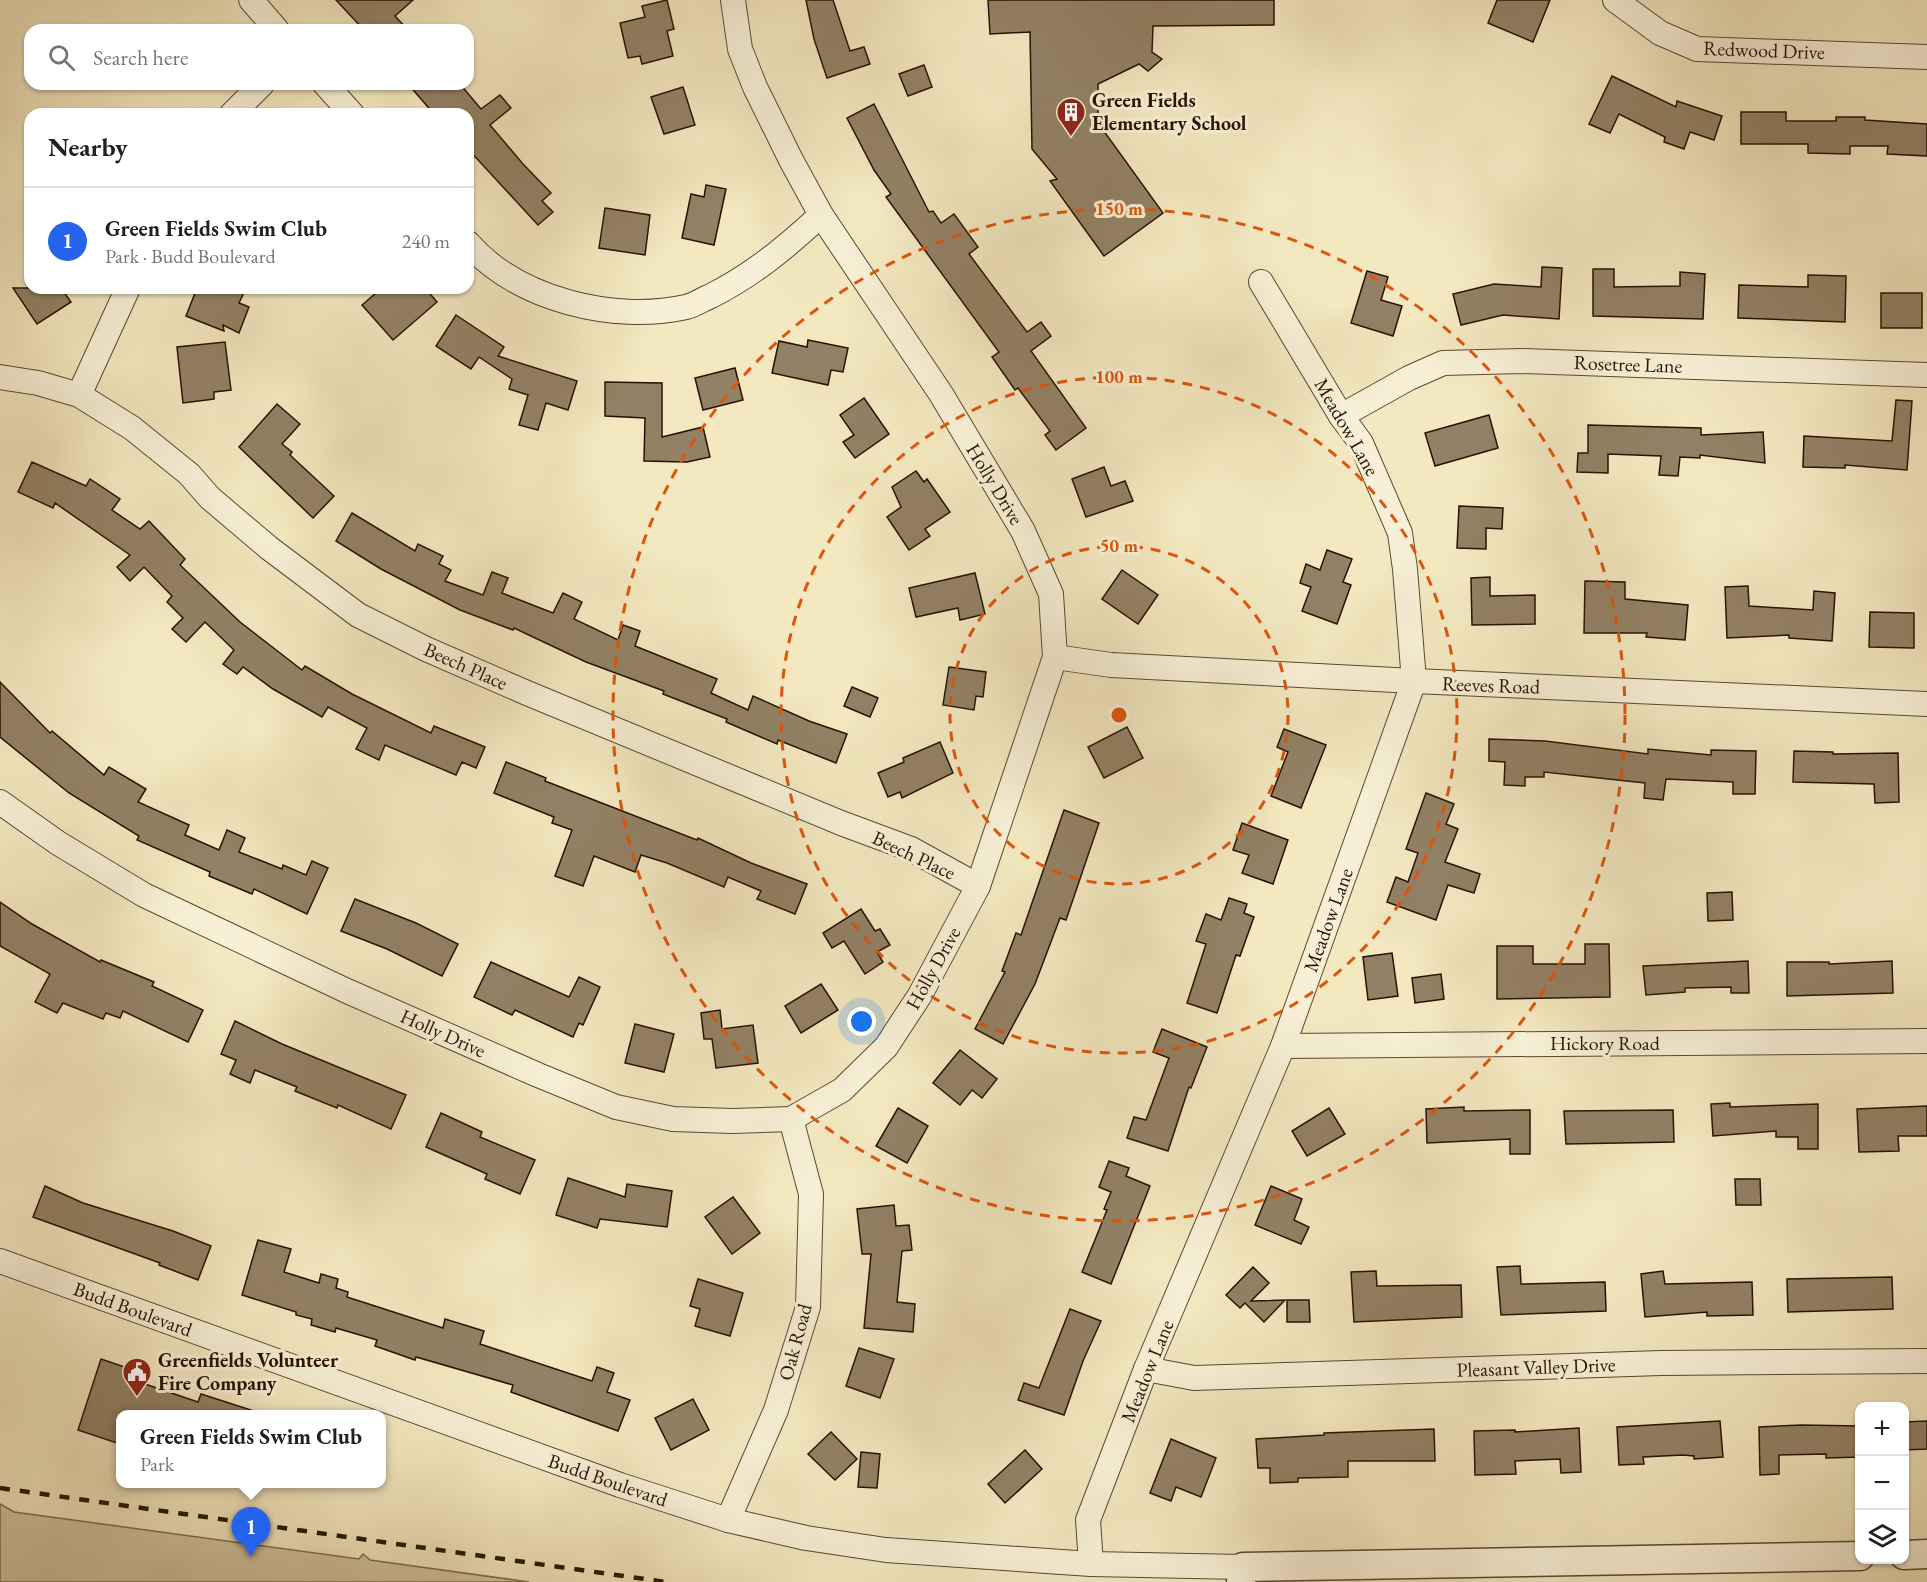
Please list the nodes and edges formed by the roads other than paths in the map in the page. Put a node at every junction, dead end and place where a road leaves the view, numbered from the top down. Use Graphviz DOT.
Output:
graph roads {
  1 [pos="251,0"];
  2 [pos="733,0"];
  3 [pos="1615,0"];
  4 [pos="273,24"];
  5 [pos="1927,57"];
  6 [pos="256,90"];
  7 [pos="330,90"];
  8 [pos="238,108"];
  9 [pos="347,108"];
  10 [pos="821,215"];
  11 [pos="474,250"];
  12 [pos="1261,282"];
  13 [pos="125,294"];
  14 [pos="1927,375"];
  15 [pos="0,377"];
  16 [pos="79,395"];
  17 [pos="1341,416"];
  18 [pos="1055,657"];
  19 [pos="1414,681"];
  20 [pos="1927,704"];
  21 [pos="0,802"];
  22 [pos="978,886"];
  23 [pos="1927,1041"];
  24 [pos="1283,1046"];
  25 [pos="791,1119"];
  26 [pos="0,1261"];
  27 [pos="1927,1361"];
  28 [pos="1146,1369"];
  29 [pos="728,1520"];
  30 [pos="1927,1554"];
  31 [pos="1909,1555"];
  32 [pos="1855,1556"];
  33 [pos="1091,1564"];
  34 [pos="1242,1574"];
  1 -- 4 [label="street"];
  2 -- 10 [label="street, Holly Drive"];
  3 -- 5 [label="street, Redwood Drive"];
  6 -- 8 [label="street"];
  7 -- 9 [label="street"];
  10 -- 11 [label="street"];
  10 -- 18 [label="street, Holly Drive"];
  12 -- 17 [label="street, Meadow Lane"];
  13 -- 16 [label="street"];
  14 -- 17 [label="street, Rosetree Lane"];
  15 -- 16 [label="street, Beech Place"];
  16 -- 22 [label="street, Beech Place"];
  17 -- 19 [label="street, Meadow Lane"];
  18 -- 19 [label="street, Reeves Road"];
  18 -- 22 [label="street, Holly Drive"];
  19 -- 20 [label="street, Reeves Road"];
  19 -- 24 [label="street, Meadow Lane"];
  21 -- 25 [label="street, Holly Drive"];
  22 -- 25 [label="street, Holly Drive"];
  23 -- 24 [label="street, Hickory Road"];
  24 -- 28 [label="street, Meadow Lane"];
  25 -- 29 [label="street, Oak Road"];
  26 -- 29 [label="street, Budd Boulevard"];
  27 -- 28 [label="street, Pleasant Valley Drive"];
  28 -- 33 [label="street, Meadow Lane"];
  29 -- 33 [label="street, Budd Boulevard"];
  30 -- 31 [label="street"];
  32 -- 34 [label="street"];
  33 -- 34 [label="street, Budd Boulevard"];
}
